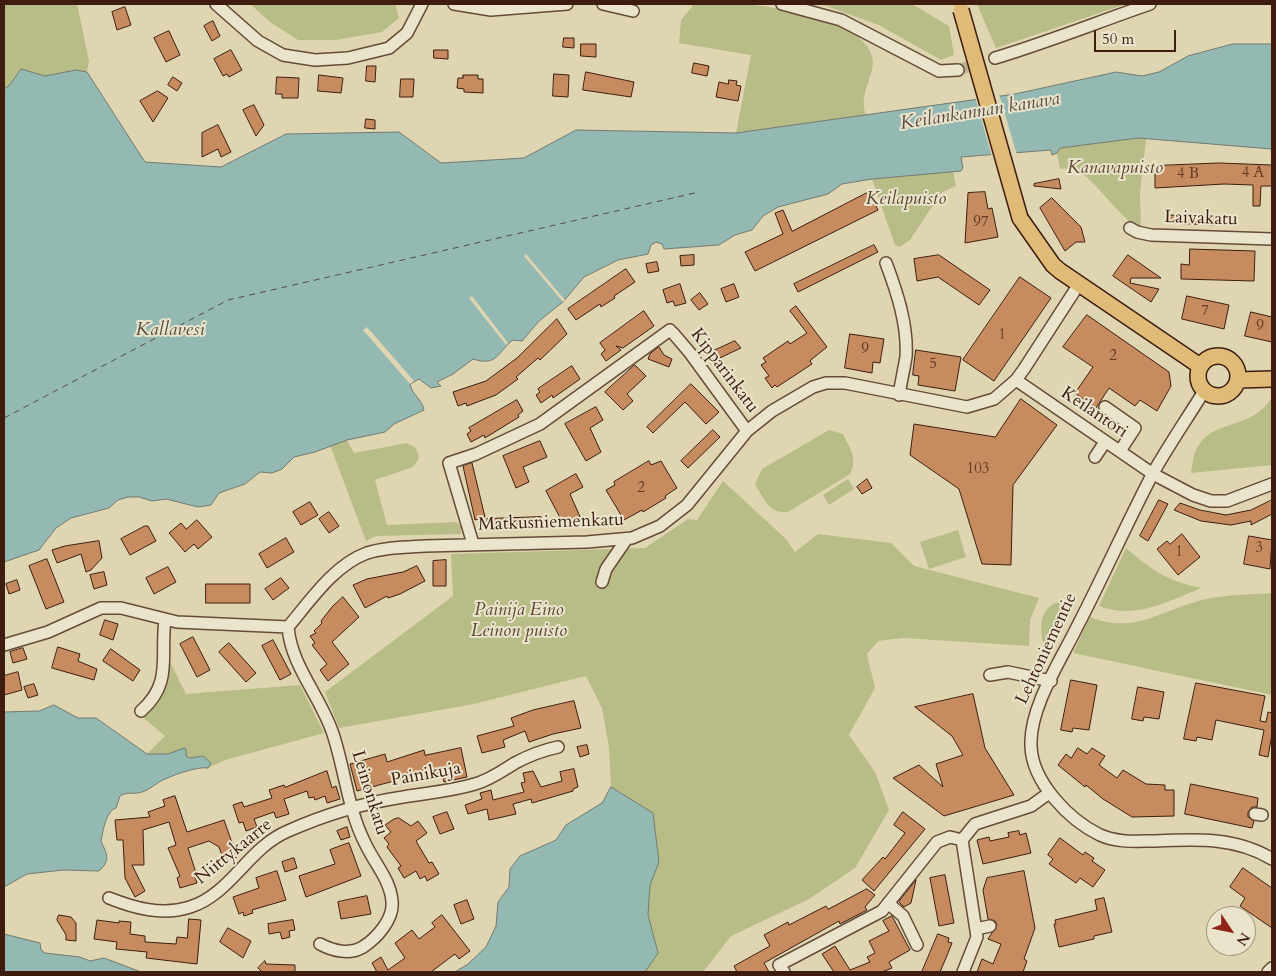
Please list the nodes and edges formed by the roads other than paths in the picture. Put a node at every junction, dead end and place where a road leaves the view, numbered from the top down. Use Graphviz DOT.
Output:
graph roads {
  1 [pos="216,4"];
  2 [pos="422,4"];
  3 [pos="454,4"];
  4 [pos="567,4"];
  5 [pos="603,4"];
  6 [pos="782,4"];
  7 [pos="1150,4"];
  8 [pos="960,7"];
  9 [pos="633,11"];
  10 [pos="995,58"];
  11 [pos="958,70"];
  12 [pos="1130,228"];
  13 [pos="1272,240"];
  14 [pos="886,263"];
  15 [pos="1079,284"];
  16 [pos="1200,366"];
  17 [pos="1272,379"];
  18 [pos="1016,380"];
  19 [pos="1238,380"];
  20 [pos="1204,391"];
  21 [pos="899,395"];
  22 [pos="1105,407"];
  23 [pos="747,431"];
  24 [pos="1105,442"];
  25 [pos="1120,451"];
  26 [pos="1095,457"];
  27 [pos="1153,474"];
  28 [pos="1272,484"];
  29 [pos="626,540"];
  30 [pos="473,544"];
  31 [pos="602,582"];
  32 [pos="165,620"];
  33 [pos="288,627"];
  34 [pos="4,645"];
  35 [pos="990,674"];
  36 [pos="1051,681"];
  37 [pos="141,712"];
  38 [pos="558,747"];
  39 [pos="1049,793"];
  40 [pos="352,808"];
  41 [pos="962,840"];
  42 [pos="1272,860"];
  43 [pos="109,898"];
  44 [pos="888,903"];
  45 [pos="990,926"];
  46 [pos="976,929"];
  47 [pos="320,944"];
  48 [pos="917,945"];
  49 [pos="1272,968"];
  50 [pos="782,969"];
  51 [pos="963,972"];
  52 [pos="1268,972"];
  1 -- 2 [label="street"];
  3 -- 4 [label="street"];
  5 -- 9 [label="street"];
  6 -- 11 [label="street"];
  7 -- 10 [label="street"];
  8 -- 15 [label="main road, bridge"];
  12 -- 13 [label="street, Laivakatu"];
  14 -- 21 [label="street"];
  15 -- 16 [label="main road"];
  15 -- 18 [label="street, Matkusniemenkatu"];
  16 -- 19 [label="main road"];
  16 -- 20 [label="main road"];
  17 -- 19 [label="main road"];
  18 -- 21 [label="street, Matkusniemenkatu"];
  18 -- 24 [label="street, Keilantori"];
  19 -- 20 [label="main road"];
  20 -- 27 [label="street, Lehtoniementie"];
  21 -- 23 [label="street, Matkusniemenkatu"];
  22 -- 25 [label="street"];
  23 -- 29 [label="street, Matkusniemenkatu"];
  23 -- 30 [label="street, Kipparinkatu"];
  24 -- 25 [label="street, Keilantori"];
  24 -- 26 [label="street"];
  25 -- 27 [label="street, Keilantori"];
  27 -- 28 [label="street, Keilantori"];
  27 -- 36 [label="street, Lehtoniementie"];
  29 -- 30 [label="street, Matkusniemenkatu"];
  29 -- 31 [label="street"];
  30 -- 33 [label="street, Matkusniemenkatu"];
  32 -- 33 [label="street"];
  32 -- 34 [label="street"];
  32 -- 37 [label="street"];
  33 -- 40 [label="street, Leinonkatu"];
  35 -- 36 [label="street"];
  36 -- 39 [label="street, Lehtoniementie"];
  38 -- 40 [label="street, Painikuja"];
  39 -- 41 [label="street"];
  39 -- 42 [label="street, Lehtoniementie"];
  40 -- 43 [label="street, Niittykaarre"];
  40 -- 47 [label="street, Leinonkatu"];
  41 -- 44 [label="street"];
  41 -- 46 [label="street"];
  44 -- 48 [label="street"];
  44 -- 50 [label="street"];
  45 -- 46 [label="street"];
  46 -- 51 [label="street"];
  49 -- 52 [label="street"];
}
